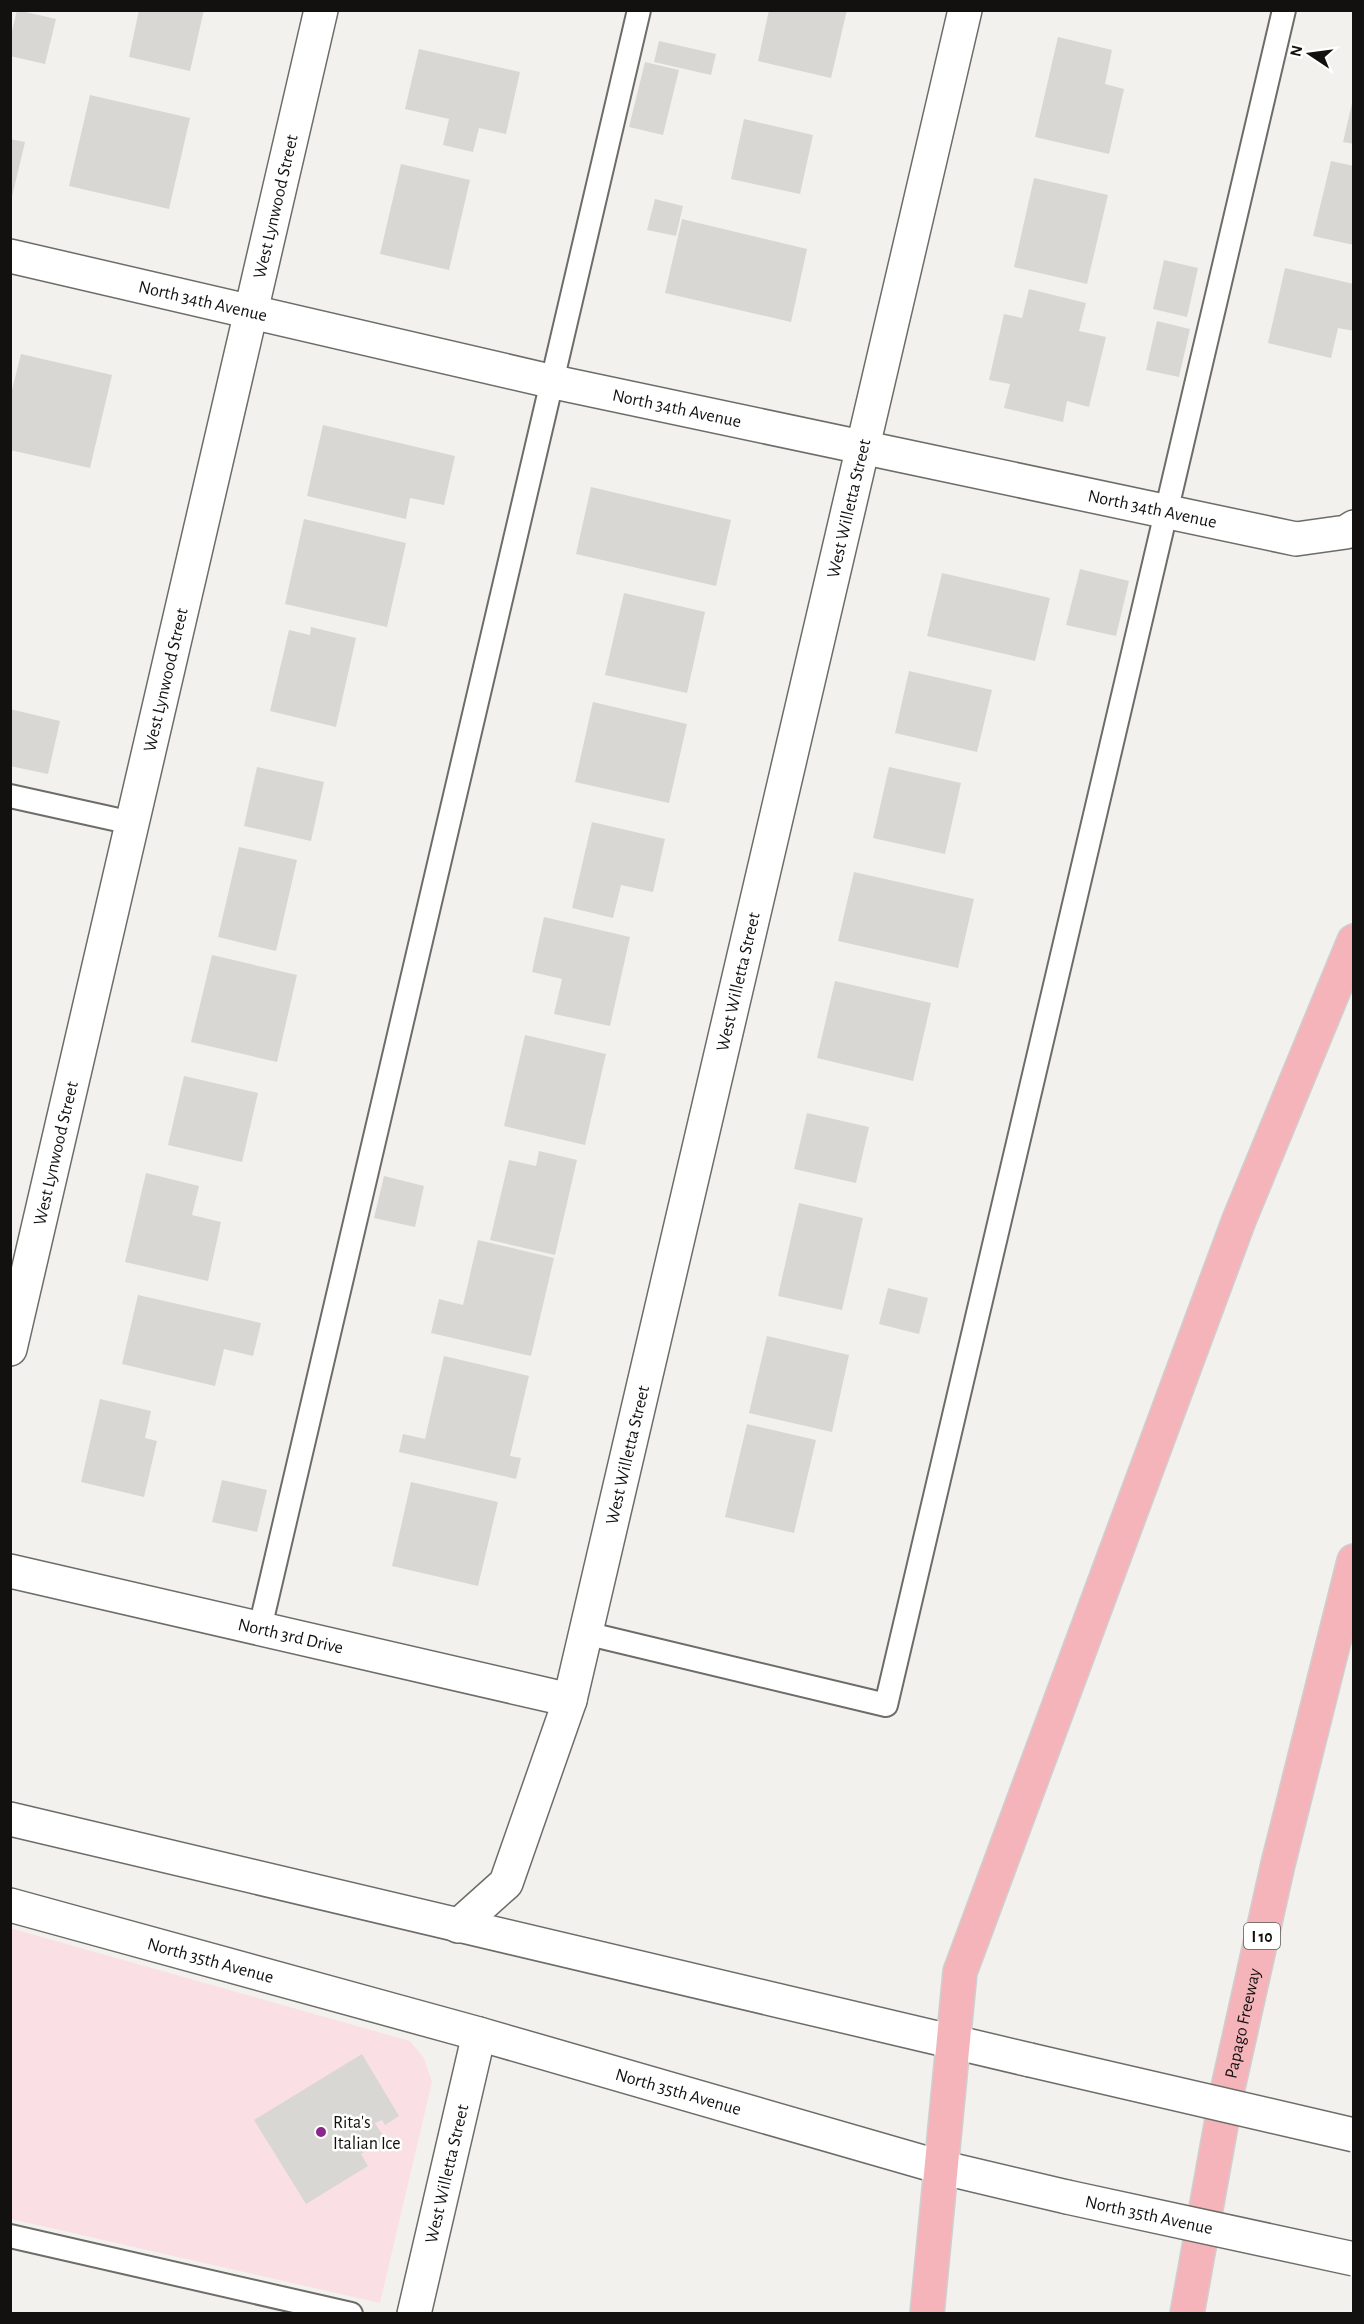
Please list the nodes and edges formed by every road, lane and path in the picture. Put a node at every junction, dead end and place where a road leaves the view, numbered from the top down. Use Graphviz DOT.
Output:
graph roads {
  1 [pos="321,10"];
  2 [pos="639,10"];
  3 [pos="965,10"];
  4 [pos="1284,10"];
  5 [pos="10,256"];
  6 [pos="250,312"];
  7 [pos="554,382"];
  8 [pos="862,446"];
  9 [pos="1166,513"];
  10 [pos="1350,530"];
  11 [pos="10,796"];
  12 [pos="132,823"];
  13 [pos="1353,941"];
  14 [pos="10,1349"];
  15 [pos="1353,1561"];
  16 [pos="10,1571"];
  17 [pos="260,1628"];
  18 [pos="585,1633"];
  19 [pos="570,1700"];
  20 [pos="10,1819"];
  21 [pos="10,1905"];
  22 [pos="458,1926"];
  23 [pos="479,2034"];
  24 [pos="953,2043"];
  25 [pos="1353,2135"];
  26 [pos="940,2167"];
  27 [pos="10,2236"];
  28 [pos="1353,2259"];
  29 [pos="351,2313"];
  30 [pos="414,2313"];
  31 [pos="927,2313"];
  32 [pos="1187,2313"];
  1 -- 6 [label="street, West Lynwood Street"];
  2 -- 7 [label="lane"];
  3 -- 8 [label="street, West Willetta Street"];
  4 -- 9 [label="lane"];
  5 -- 6 [label="street, North 34th Avenue"];
  6 -- 7 [label="street, North 34th Avenue"];
  6 -- 12 [label="street, West Lynwood Street"];
  7 -- 8 [label="street, North 34th Avenue"];
  7 -- 17 [label="lane"];
  8 -- 9 [label="street, North 34th Avenue"];
  8 -- 18 [label="street, West Willetta Street"];
  9 -- 10 [label="street, North 34th Avenue"];
  9 -- 18 [label="lane"];
  11 -- 12 [label="lane"];
  12 -- 14 [label="street, West Lynwood Street"];
  13 -- 24 [label="highway"];
  15 -- 32 [label="highway, Papago Freeway / I 10"];
  16 -- 17 [label="street, North 3rd Drive"];
  17 -- 19 [label="street, North 3rd Drive"];
  18 -- 19 [label="street, West Willetta Street"];
  19 -- 22 [label="street, West Willetta Street"];
  20 -- 22 [label="street"];
  21 -- 23 [label="street, North 35th Avenue"];
  22 -- 24 [label="street"];
  23 -- 26 [label="street, North 35th Avenue"];
  23 -- 30 [label="street, West Willetta Street"];
  24 -- 25 [label="street, bridge"];
  24 -- 26 [label="highway"];
  26 -- 28 [label="street, North 35th Avenue, bridge"];
  26 -- 31 [label="highway"];
  27 -- 29 [label="lane"];
}
